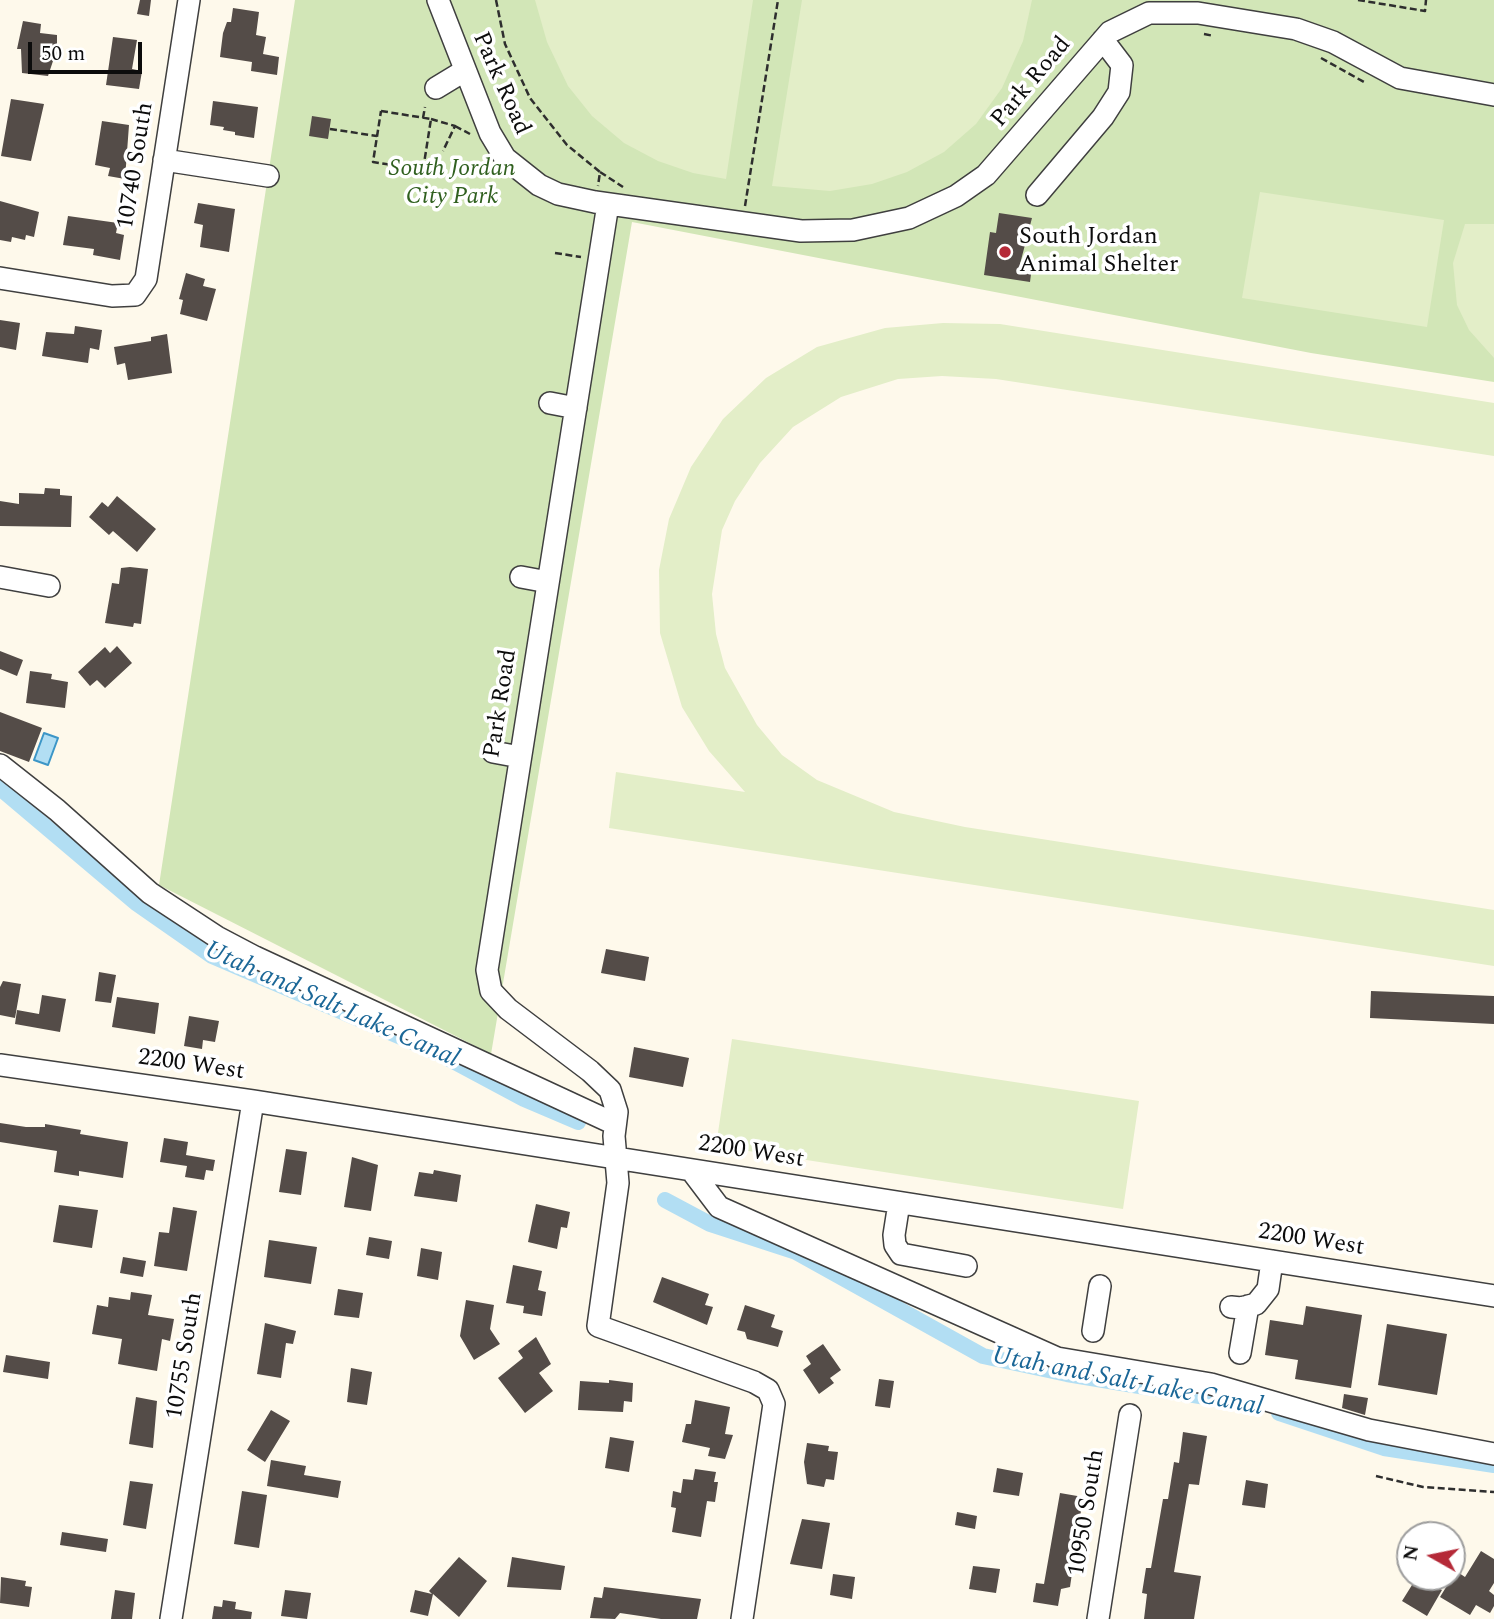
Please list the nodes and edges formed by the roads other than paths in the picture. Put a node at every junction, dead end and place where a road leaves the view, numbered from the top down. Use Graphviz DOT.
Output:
graph roads {
  1 [pos="189,0"];
  2 [pos="438,0"];
  3 [pos="1199,6"];
  4 [pos="1103,40"];
  5 [pos="464,71"];
  6 [pos="436,88"];
  7 [pos="1494,95"];
  8 [pos="164,160"];
  9 [pos="268,176"];
  10 [pos="1037,195"];
  11 [pos="603,196"];
  12 [pos="0,278"];
  13 [pos="550,403"];
  14 [pos="576,408"];
  15 [pos="0,577"];
  16 [pos="521,578"];
  17 [pos="548,582"];
  18 [pos="49,586"];
  19 [pos="493,752"];
  20 [pos="520,757"];
  21 [pos="0,765"];
  22 [pos="0,1065"];
  23 [pos="253,1101"];
  24 [pos="615,1124"];
  25 [pos="616,1158"];
  26 [pos="691,1170"];
  27 [pos="899,1203"];
  28 [pos="1272,1261"];
  29 [pos="966,1266"];
  30 [pos="1100,1286"];
  31 [pos="1494,1296"];
  32 [pos="1093,1331"];
  33 [pos="1240,1353"];
  34 [pos="1130,1415"];
  35 [pos="1494,1454"];
  36 [pos="171,1619"];
  37 [pos="742,1619"];
  38 [pos="1098,1619"];
  1 -- 8 [label="street, 10740 South"];
  2 -- 5 [label="street, Park Road"];
  3 -- 4 [label="street, Park Road"];
  3 -- 7 [label="street, Park Road"];
  4 -- 10 [label="street"];
  4 -- 11 [label="street, Park Road"];
  5 -- 6 [label="street"];
  5 -- 11 [label="street, Park Road"];
  8 -- 9 [label="street"];
  8 -- 12 [label="street, 10740 South"];
  11 -- 14 [label="street, Park Road"];
  13 -- 14 [label="street"];
  14 -- 17 [label="street, Park Road"];
  15 -- 18 [label="street"];
  16 -- 17 [label="street"];
  17 -- 20 [label="street, Park Road"];
  19 -- 20 [label="street"];
  20 -- 24 [label="street, Park Road"];
  21 -- 24 [label="street"];
  22 -- 23 [label="street, 2200 West"];
  23 -- 25 [label="street, 2200 West"];
  23 -- 36 [label="street, 10755 South"];
  24 -- 25 [label="street, Park Road"];
  25 -- 26 [label="street, 2200 West"];
  25 -- 37 [label="street, Park Road"];
  26 -- 27 [label="street, 2200 West"];
  26 -- 35 [label="street"];
  27 -- 28 [label="street, 2200 West"];
  27 -- 29 [label="street"];
  28 -- 31 [label="street, 2200 West"];
  28 -- 33 [label="street"];
  30 -- 32 [label="street"];
  34 -- 38 [label="street, 10950 South"];
}
